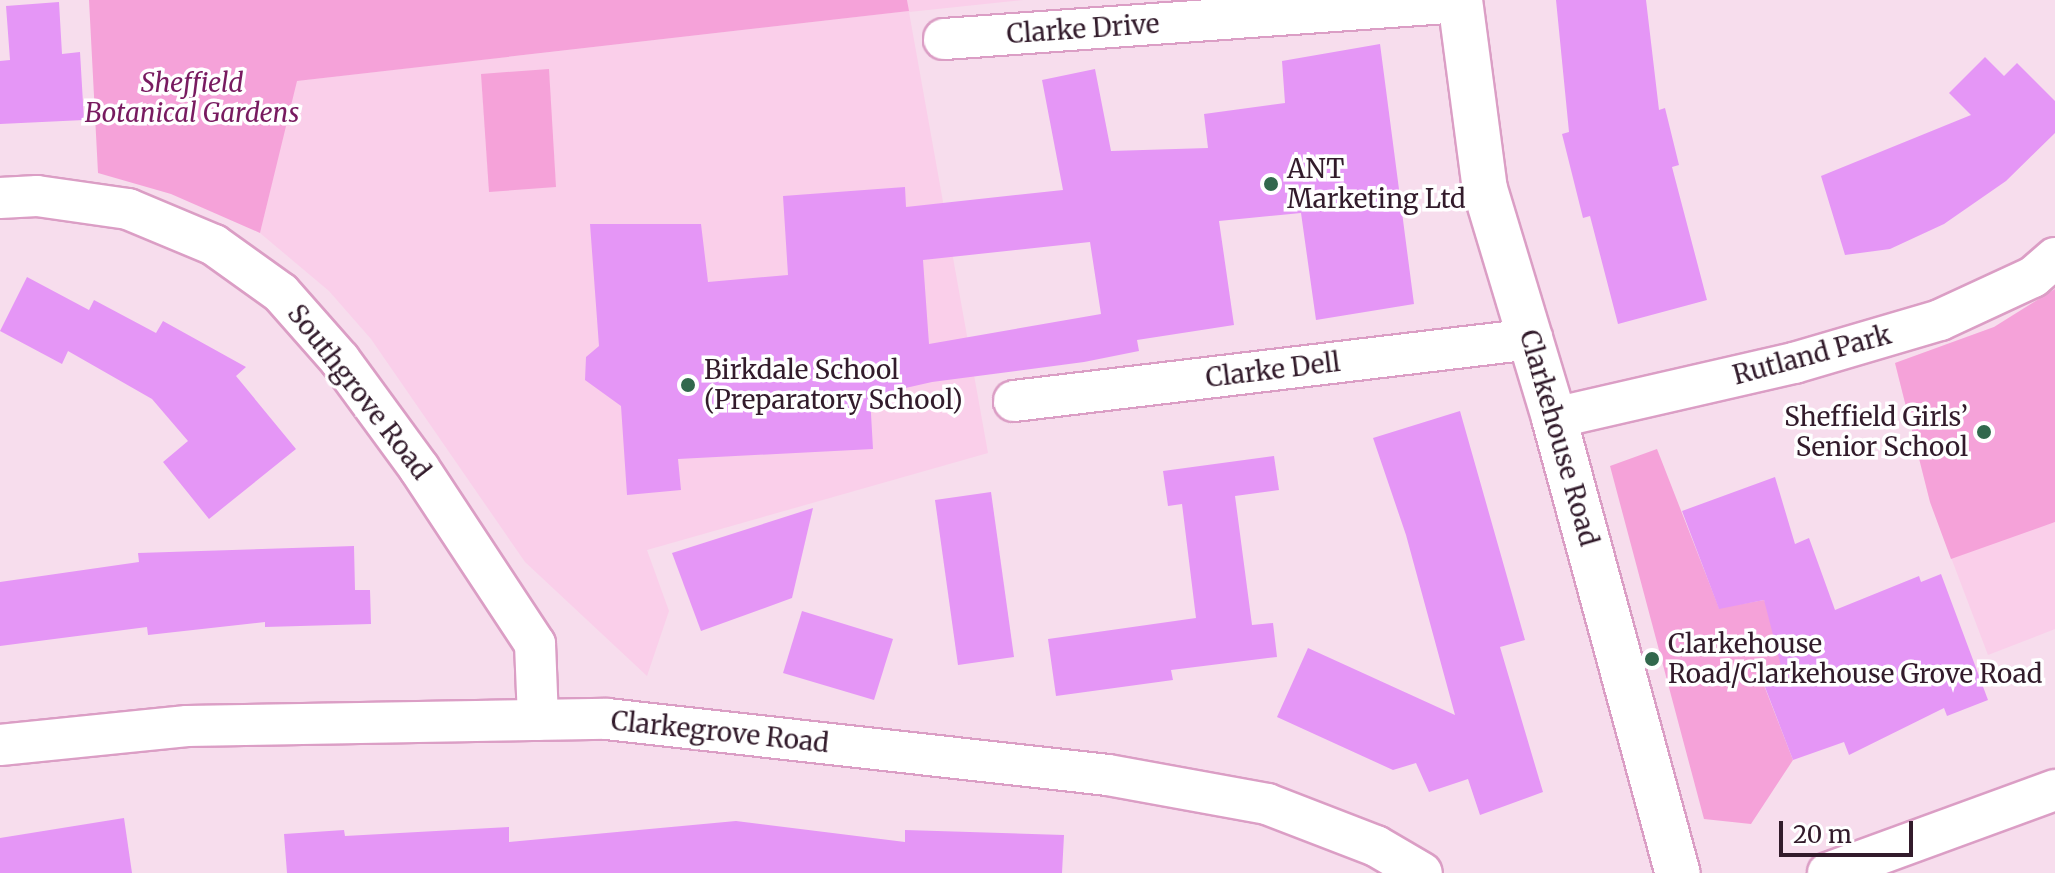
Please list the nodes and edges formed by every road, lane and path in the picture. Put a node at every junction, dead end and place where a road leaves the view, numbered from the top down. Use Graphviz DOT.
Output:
graph roads {
  1 [pos="1460,1"];
  2 [pos="944,39"];
  3 [pos="0,198"];
  4 [pos="2055,258"];
  5 [pos="1532,339"];
  6 [pos="1014,401"];
  7 [pos="1554,418"];
  8 [pos="538,720"];
  9 [pos="0,745"];
  10 [pos="2055,790"];
  11 [pos="1422,873"];
  12 [pos="1678,873"];
  13 [pos="1828,873"];
  1 -- 2 [label="street, Clarke Drive"];
  1 -- 5 [label="main road, Clarkehouse Road"];
  3 -- 8 [label="street, Southgrove Road"];
  4 -- 7 [label="street, Rutland Park"];
  5 -- 6 [label="street, Clarke Dell"];
  5 -- 7 [label="main road, Clarkehouse Road"];
  7 -- 12 [label="main road, Clarkehouse Road"];
  8 -- 9 [label="street, Clarkegrove Road"];
  8 -- 11 [label="street, Clarkegrove Road"];
  10 -- 13 [label="street"];
}
